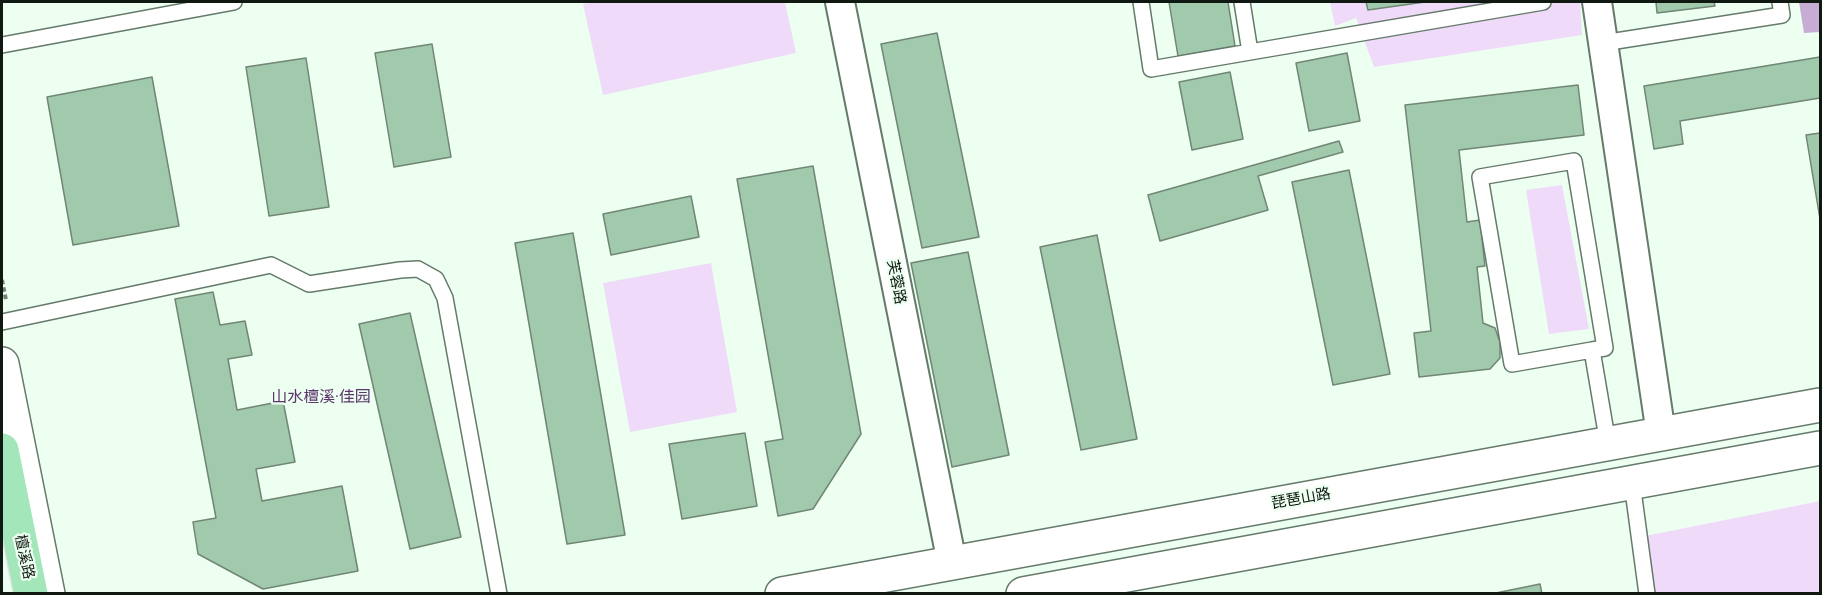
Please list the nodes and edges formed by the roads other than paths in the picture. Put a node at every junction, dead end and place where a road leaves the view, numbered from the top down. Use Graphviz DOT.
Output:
graph roads {
  1 [pos="234,2"];
  2 [pos="840,2"];
  3 [pos="1141,2"];
  4 [pos="1242,2"];
  5 [pos="1543,2"];
  6 [pos="1597,2"];
  7 [pos="1780,2"];
  8 [pos="1503,5"];
  9 [pos="1603,43"];
  10 [pos="2,45"];
  11 [pos="1250,52"];
  12 [pos="2,322"];
  13 [pos="1592,350"];
  14 [pos="2,364"];
  15 [pos="1821,405"];
  16 [pos="1661,434"];
  17 [pos="1608,444"];
  18 [pos="1821,448"];
  19 [pos="2,450"];
  20 [pos="1632,483"];
  21 [pos="952,563"];
  22 [pos="31,594"];
  23 [pos="48,594"];
  24 [pos="499,594"];
  25 [pos="782,594"];
  26 [pos="1023,594"];
  27 [pos="1647,594"];
  1 -- 10 [label="lane"];
  2 -- 21 [label="street, 芙蓉路"];
  3 -- 11 [label="lane"];
  4 -- 11 [label="lane"];
  5 -- 8 [label="lane"];
  6 -- 9 [label="street"];
  7 -- 9 [label="lane"];
  8 -- 11 [label="lane"];
  9 -- 16 [label="street"];
  12 -- 24 [label="lane"];
  13 -- 13 [label="lane"];
  13 -- 17 [label="lane"];
  14 -- 23 [label="main road"];
  15 -- 16 [label="main road, 琵琶山路"];
  16 -- 17 [label="main road, 琵琶山路"];
  17 -- 21 [label="main road, 琵琶山路"];
  18 -- 20 [label="main road"];
  19 -- 22 [label="main road, 檀溪路"];
  20 -- 26 [label="main road"];
  20 -- 27 [label="lane"];
  21 -- 25 [label="main road, 琵琶山路"];
}
